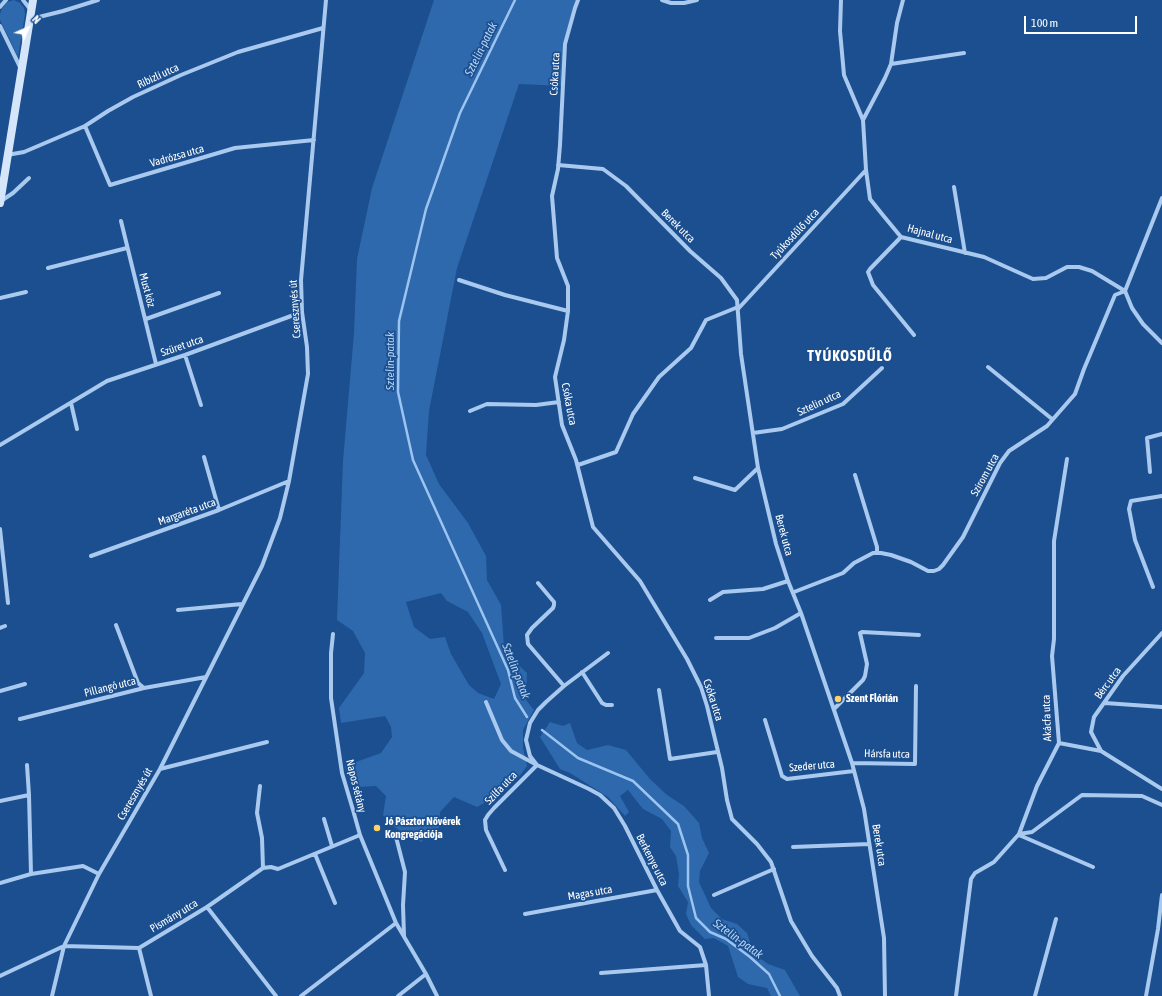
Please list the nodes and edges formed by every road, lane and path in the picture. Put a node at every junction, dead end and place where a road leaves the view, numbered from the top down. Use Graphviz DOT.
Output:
graph roads {
  1 [pos="6,0"];
  2 [pos="23,0"];
  3 [pos="33,0"];
  4 [pos="98,0"];
  5 [pos="330,0"];
  6 [pos="578,0"];
  7 [pos="662,0"];
  8 [pos="697,0"];
  9 [pos="841,0"];
  10 [pos="903,0"];
  11 [pos="326,2"];
  12 [pos="0,7"];
  13 [pos="31,15"];
  14 [pos="0,26"];
  15 [pos="323,28"];
  16 [pos="1,33"];
  17 [pos="964,53"];
  18 [pos="891,64"];
  19 [pos="22,70"];
  20 [pos="863,120"];
  21 [pos="86,126"];
  22 [pos="314,140"];
  23 [pos="7,154"];
  24 [pos="558,165"];
  25 [pos="866,170"];
  26 [pos="29,178"];
  27 [pos="954,187"];
  28 [pos="1162,198"];
  29 [pos="0,202"];
  30 [pos="120,221"];
  31 [pos="902,237"];
  32 [pos="127,248"];
  33 [pos="965,253"];
  34 [pos="48,268"];
  35 [pos="459,280"];
  36 [pos="1125,290"];
  37 [pos="26,292"];
  38 [pos="219,293"];
  39 [pos="0,298"];
  40 [pos="738,308"];
  41 [pos="568,311"];
  42 [pos="302,312"];
  43 [pos="146,319"];
  44 [pos="914,335"];
  45 [pos="1162,343"];
  46 [pos="184,355"];
  47 [pos="156,364"];
  48 [pos="988,367"];
  49 [pos="882,368"];
  50 [pos="559,402"];
  51 [pos="71,403"];
  52 [pos="201,405"];
  53 [pos="470,411"];
  54 [pos="1052,419"];
  55 [pos="77,429"];
  56 [pos="753,433"];
  57 [pos="1162,434"];
  58 [pos="0,445"];
  59 [pos="204,457"];
  60 [pos="1066,459"];
  61 [pos="578,465"];
  62 [pos="758,468"];
  63 [pos="1150,472"];
  64 [pos="855,475"];
  65 [pos="695,478"];
  66 [pos="289,481"];
  67 [pos="1162,496"];
  68 [pos="219,510"];
  69 [pos="0,529"];
  70 [pos="877,552"];
  71 [pos="91,556"];
  72 [pos="788,581"];
  73 [pos="538,583"];
  74 [pos="1153,587"];
  75 [pos="794,592"];
  76 [pos="710,600"];
  77 [pos="8,603"];
  78 [pos="242,604"];
  79 [pos="178,610"];
  80 [pos="801,613"];
  81 [pos="116,625"];
  82 [pos="333,634"];
  83 [pos="1162,634"];
  84 [pos="919,635"];
  85 [pos="716,638"];
  86 [pos="608,653"];
  87 [pos="582,672"];
  88 [pos="206,677"];
  89 [pos="25,684"];
  90 [pos="564,686"];
  91 [pos="916,686"];
  92 [pos="144,688"];
  93 [pos="659,690"];
  94 [pos="0,691"];
  95 [pos="486,702"];
  96 [pos="1105,703"];
  97 [pos="612,706"];
  98 [pos="1162,707"];
  99 [pos="834,709"];
  100 [pos="20,719"];
  101 [pos="765,720"];
  102 [pos="266,742"];
  103 [pos="1058,743"];
  104 [pos="1101,751"];
  105 [pos="718,752"];
  106 [pos="852,763"];
  107 [pos="27,765"];
  108 [pos="537,765"];
  109 [pos="160,769"];
  110 [pos="854,771"];
  111 [pos="260,786"];
  112 [pos="1162,789"];
  113 [pos="29,795"];
  114 [pos="0,801"];
  115 [pos="1162,806"];
  116 [pos="324,819"];
  117 [pos="1019,834"];
  118 [pos="360,835"];
  119 [pos="396,837"];
  120 [pos="869,844"];
  121 [pos="332,846"];
  122 [pos="793,847"];
  123 [pos="315,854"];
  124 [pos="1093,867"];
  125 [pos="263,868"];
  126 [pos="774,869"];
  127 [pos="505,870"];
  128 [pos="30,874"];
  129 [pos="99,874"];
  130 [pos="0,883"];
  131 [pos="658,890"];
  132 [pos="714,895"];
  133 [pos="1162,895"];
  134 [pos="335,903"];
  135 [pos="206,907"];
  136 [pos="525,914"];
  137 [pos="1056,919"];
  138 [pos="396,923"];
  139 [pos="404,937"];
  140 [pos="64,946"];
  141 [pos="139,948"];
  142 [pos="706,964"];
  143 [pos="601,973"];
  144 [pos="426,974"];
  145 [pos="0,976"];
  146 [pos="52,996"];
  147 [pos="151,996"];
  148 [pos="276,996"];
  149 [pos="301,996"];
  150 [pos="398,996"];
  151 [pos="437,996"];
  152 [pos="709,996"];
  153 [pos="840,996"];
  154 [pos="885,996"];
  155 [pos="956,996"];
  156 [pos="1035,996"];
  157 [pos="1146,996"];
  1 -- 12 [label="street"];
  2 -- 13 [label="street"];
  3 -- 13 [label="street"];
  4 -- 13 [label="street"];
  5 -- 11 [label="street, Cseresznyés út"];
  6 -- 24 [label="street, Csóka utca"];
  7 -- 8 [label="street"];
  9 -- 20 [label="street"];
  10 -- 18 [label="street"];
  11 -- 15 [label="street, Cseresznyés út"];
  13 -- 19 [label="street"];
  14 -- 16 [label="street"];
  15 -- 21 [label="street, Ribizli utca"];
  15 -- 22 [label="street, Cseresznyés út"];
  16 -- 19 [label="street"];
  17 -- 18 [label="street"];
  18 -- 20 [label="street"];
  19 -- 23 [label="street"];
  20 -- 25 [label="street, Hajnal utca"];
  21 -- 22 [label="street, Vadrózsa utca"];
  21 -- 23 [label="street, Ribizli utca"];
  22 -- 42 [label="street, Cseresznyés út"];
  23 -- 29 [label="street"];
  24 -- 40 [label="street, Berek utca"];
  24 -- 41 [label="street, Csóka utca"];
  25 -- 31 [label="street, Hajnal utca"];
  25 -- 40 [label="street, Tyúkosdűlő utca"];
  26 -- 29 [label="street"];
  27 -- 33 [label="street"];
  28 -- 36 [label="street, Szirom utca"];
  30 -- 32 [label="street, Must köz"];
  31 -- 33 [label="street, Hajnal utca"];
  31 -- 44 [label="street"];
  32 -- 34 [label="street"];
  32 -- 43 [label="street, Must köz"];
  33 -- 36 [label="street, Hajnal utca"];
  35 -- 41 [label="street"];
  36 -- 45 [label="street"];
  36 -- 54 [label="street, Szirom utca"];
  37 -- 39 [label="street"];
  38 -- 43 [label="street"];
  40 -- 56 [label="street, Berek utca"];
  40 -- 61 [label="street, Tyúkosdűlő utca"];
  41 -- 50 [label="street, Csóka utca"];
  42 -- 46 [label="street, Szüret utca"];
  42 -- 66 [label="street, Cseresznyés út"];
  43 -- 47 [label="street, Must köz"];
  46 -- 47 [label="street, Szüret utca"];
  46 -- 52 [label="street"];
  47 -- 51 [label="street, Szüret utca"];
  48 -- 54 [label="street"];
  49 -- 56 [label="street, Sztelin utca"];
  50 -- 53 [label="street"];
  50 -- 61 [label="street, Csóka utca"];
  51 -- 55 [label="street"];
  51 -- 58 [label="street, Szüret utca"];
  54 -- 70 [label="street, Szirom utca"];
  56 -- 62 [label="street, Berek utca"];
  57 -- 63 [label="street"];
  59 -- 68 [label="street"];
  60 -- 103 [label="street, Akácfa utca"];
  61 -- 105 [label="street, Csóka utca"];
  62 -- 65 [label="street"];
  62 -- 72 [label="street, Berek utca"];
  64 -- 70 [label="street"];
  66 -- 68 [label="street, Margaréta utca"];
  66 -- 78 [label="street, Cseresznyés út"];
  67 -- 74 [label="street"];
  68 -- 71 [label="street, Margaréta utca"];
  69 -- 77 [label="street"];
  70 -- 75 [label="street"];
  72 -- 75 [label="street, Berek utca"];
  72 -- 76 [label="street"];
  73 -- 90 [label="street"];
  75 -- 80 [label="street, Berek utca"];
  78 -- 79 [label="street"];
  78 -- 88 [label="street, Cseresznyés út"];
  80 -- 85 [label="street"];
  80 -- 99 [label="street, Berek utca"];
  81 -- 92 [label="street"];
  82 -- 118 [label="street, Napos sétány"];
  83 -- 96 [label="street, Bérc utca"];
  84 -- 99 [label="street"];
  86 -- 87 [label="street"];
  87 -- 90 [label="street"];
  87 -- 97 [label="street"];
  88 -- 92 [label="street, Pillangó utca"];
  88 -- 109 [label="street, Cseresznyés út"];
  89 -- 94 [label="street"];
  90 -- 108 [label="street"];
  91 -- 106 [label="street, Hársfa utca"];
  92 -- 100 [label="street, Pillangó utca"];
  93 -- 105 [label="street"];
  95 -- 108 [label="street, Berkenye utca"];
  96 -- 98 [label="street"];
  96 -- 104 [label="street, Bérc utca"];
  99 -- 106 [label="street, Berek utca"];
  101 -- 110 [label="street, Szeder utca"];
  102 -- 109 [label="street"];
  103 -- 104 [label="street"];
  103 -- 117 [label="street, Akácfa utca"];
  104 -- 112 [label="street"];
  105 -- 126 [label="street, Csóka utca"];
  106 -- 110 [label="street, Berek utca"];
  107 -- 113 [label="street"];
  108 -- 127 [label="street, Szilfa utca"];
  108 -- 131 [label="street, Berkenye utca"];
  109 -- 129 [label="street, Cseresznyés út"];
  110 -- 120 [label="street, Berek utca"];
  111 -- 125 [label="street"];
  113 -- 114 [label="street"];
  113 -- 128 [label="street"];
  115 -- 117 [label="street"];
  116 -- 121 [label="street"];
  117 -- 124 [label="street"];
  117 -- 155 [label="street, Akácfa utca"];
  118 -- 121 [label="street"];
  118 -- 138 [label="street, Napos sétány"];
  119 -- 139 [label="street"];
  120 -- 122 [label="street"];
  120 -- 154 [label="street, Berek utca"];
  121 -- 123 [label="street"];
  123 -- 125 [label="street"];
  123 -- 134 [label="street"];
  125 -- 135 [label="street"];
  126 -- 132 [label="street"];
  126 -- 153 [label="street, Csóka utca"];
  128 -- 129 [label="street"];
  128 -- 130 [label="street"];
  129 -- 140 [label="street, Cseresznyés út"];
  131 -- 136 [label="street, Magas utca"];
  131 -- 142 [label="street, Berkenye utca"];
  133 -- 157 [label="street"];
  135 -- 141 [label="street, Pismány utca"];
  135 -- 148 [label="street, Pismány utca"];
  137 -- 156 [label="street"];
  138 -- 139 [label="street, Napos sétány"];
  138 -- 149 [label="street"];
  139 -- 144 [label="street, Napos sétány"];
  140 -- 141 [label="street"];
  140 -- 145 [label="street"];
  140 -- 146 [label="street, Cseresznyés út"];
  141 -- 147 [label="street"];
  142 -- 143 [label="street"];
  142 -- 152 [label="street, Berkenye utca"];
  144 -- 150 [label="street"];
  144 -- 151 [label="street, Napos sétány"];
}
